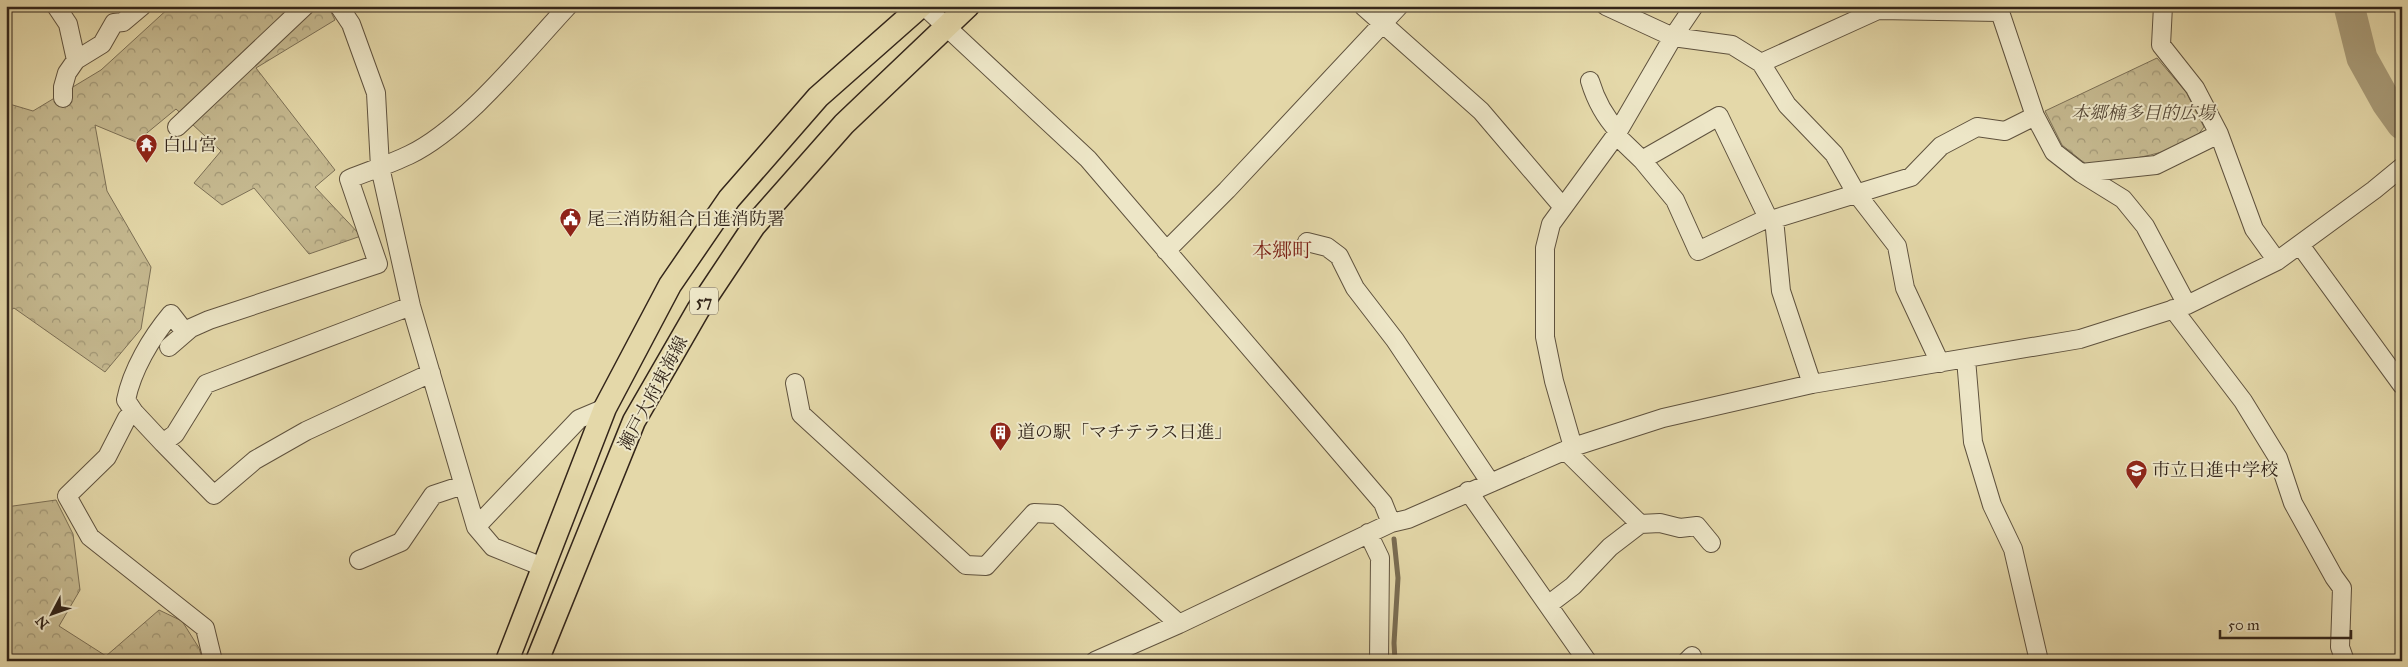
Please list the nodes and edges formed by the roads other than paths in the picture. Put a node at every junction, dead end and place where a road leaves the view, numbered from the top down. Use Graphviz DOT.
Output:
graph roads {
  1 [pos="142,6"];
  2 [pos="306,6"];
  3 [pos="339,6"];
  4 [pos="568,6"];
  5 [pos="922,6"];
  6 [pos="968,6"];
  7 [pos="1363,6"];
  8 [pos="1399,6"];
  9 [pos="1606,6"];
  10 [pos="1694,6"];
  11 [pos="2163,6"];
  12 [pos="1877,8"];
  13 [pos="54,9"];
  14 [pos="1999,9"];
  15 [pos="1382,24"];
  16 [pos="945,26"];
  17 [pos="1673,37"];
  18 [pos="76,60"];
  19 [pos="1761,63"];
  20 [pos="1590,81"];
  21 [pos="63,98"];
  22 [pos="2035,116"];
  23 [pos="177,127"];
  24 [pos="1617,133"];
  25 [pos="2219,134"];
  26 [pos="1642,160"];
  27 [pos="380,167"];
  28 [pos="2402,167"];
  29 [pos="2082,173"];
  30 [pos="1856,193"];
  31 [pos="1562,206"];
  32 [pos="1771,219"];
  33 [pos="1307,242"];
  34 [pos="2300,245"];
  35 [pos="1166,251"];
  36 [pos="2277,261"];
  37 [pos="411,306"];
  38 [pos="2180,307"];
  39 [pos="185,332"];
  40 [pos="169,347"];
  41 [pos="1966,359"];
  42 [pos="1940,363"];
  43 [pos="431,373"];
  44 [pos="795,384"];
  45 [pos="1812,384"];
  46 [pos="2402,385"];
  47 [pos="605,408"];
  48 [pos="134,412"];
  49 [pos="163,443"];
  50 [pos="1570,449"];
  51 [pos="1490,482"];
  52 [pos="463,485"];
  53 [pos="1468,491"];
  54 [pos="1392,523"];
  55 [pos="1640,524"];
  56 [pos="476,528"];
  57 [pos="1368,533"];
  58 [pos="1711,543"];
  59 [pos="359,560"];
  60 [pos="543,567"];
  61 [pos="1548,604"];
  62 [pos="1179,624"];
  63 [pos="213,661"];
  64 [pos="508,661"];
  65 [pos="537,661"];
  66 [pos="1095,661"];
  67 [pos="1379,661"];
  68 [pos="1588,661"];
  69 [pos="2039,661"];
  70 [pos="2345,661"];
  1 -- 18 [label="street"];
  2 -- 23 [label="street"];
  3 -- 27 [label="street"];
  4 -- 27 [label="street"];
  5 -- 16 [label="street"];
  5 -- 47 [label="main road, 瀬戸大府東海線 / 57"];
  6 -- 16 [label="main road, 瀬戸大府東海線 / 57"];
  7 -- 15 [label="street"];
  8 -- 15 [label="street"];
  9 -- 17 [label="street"];
  10 -- 17 [label="street"];
  11 -- 25 [label="street"];
  12 -- 14 [label="street"];
  12 -- 19 [label="street"];
  13 -- 18 [label="street"];
  14 -- 22 [label="street"];
  15 -- 31 [label="street"];
  15 -- 35 [label="street"];
  16 -- 35 [label="street"];
  16 -- 65 [label="main road, 瀬戸大府東海線 / 57"];
  17 -- 19 [label="street"];
  17 -- 24 [label="street"];
  18 -- 21 [label="street"];
  19 -- 30 [label="street"];
  20 -- 24 [label="street"];
  22 -- 29 [label="street"];
  22 -- 30 [label="street"];
  24 -- 26 [label="street"];
  24 -- 31 [label="street"];
  25 -- 29 [label="street"];
  25 -- 36 [label="street"];
  26 -- 32 [label="street"];
  26 -- 32 [label="street"];
  27 -- 37 [label="street"];
  27 -- 39 [label="street"];
  28 -- 34 [label="street"];
  29 -- 38 [label="street"];
  30 -- 32 [label="street"];
  30 -- 42 [label="street"];
  31 -- 50 [label="street"];
  32 -- 45 [label="street"];
  33 -- 51 [label="street"];
  34 -- 36 [label="street"];
  34 -- 46 [label="street"];
  35 -- 54 [label="street"];
  36 -- 38 [label="street"];
  37 -- 43 [label="street"];
  37 -- 49 [label="street"];
  38 -- 41 [label="street"];
  38 -- 70 [label="street"];
  39 -- 40 [label="street"];
  39 -- 48 [label="street"];
  41 -- 42 [label="street"];
  41 -- 69 [label="street"];
  42 -- 45 [label="street"];
  43 -- 49 [label="street"];
  43 -- 52 [label="street"];
  44 -- 62 [label="street"];
  45 -- 50 [label="street"];
  47 -- 56 [label="street"];
  47 -- 60 [label="main road, 瀬戸大府東海線 / 57"];
  48 -- 49 [label="street"];
  48 -- 63 [label="street"];
  50 -- 51 [label="street"];
  50 -- 55 [label="street"];
  51 -- 53 [label="street"];
  52 -- 56 [label="street"];
  52 -- 59 [label="street"];
  53 -- 54 [label="street"];
  53 -- 61 [label="street"];
  54 -- 57 [label="street"];
  55 -- 58 [label="street"];
  55 -- 61 [label="street"];
  56 -- 60 [label="street"];
  57 -- 62 [label="street"];
  57 -- 67 [label="street"];
  60 -- 64 [label="main road, 瀬戸大府東海線 / 57"];
  61 -- 68 [label="street"];
  62 -- 66 [label="street"];
}
